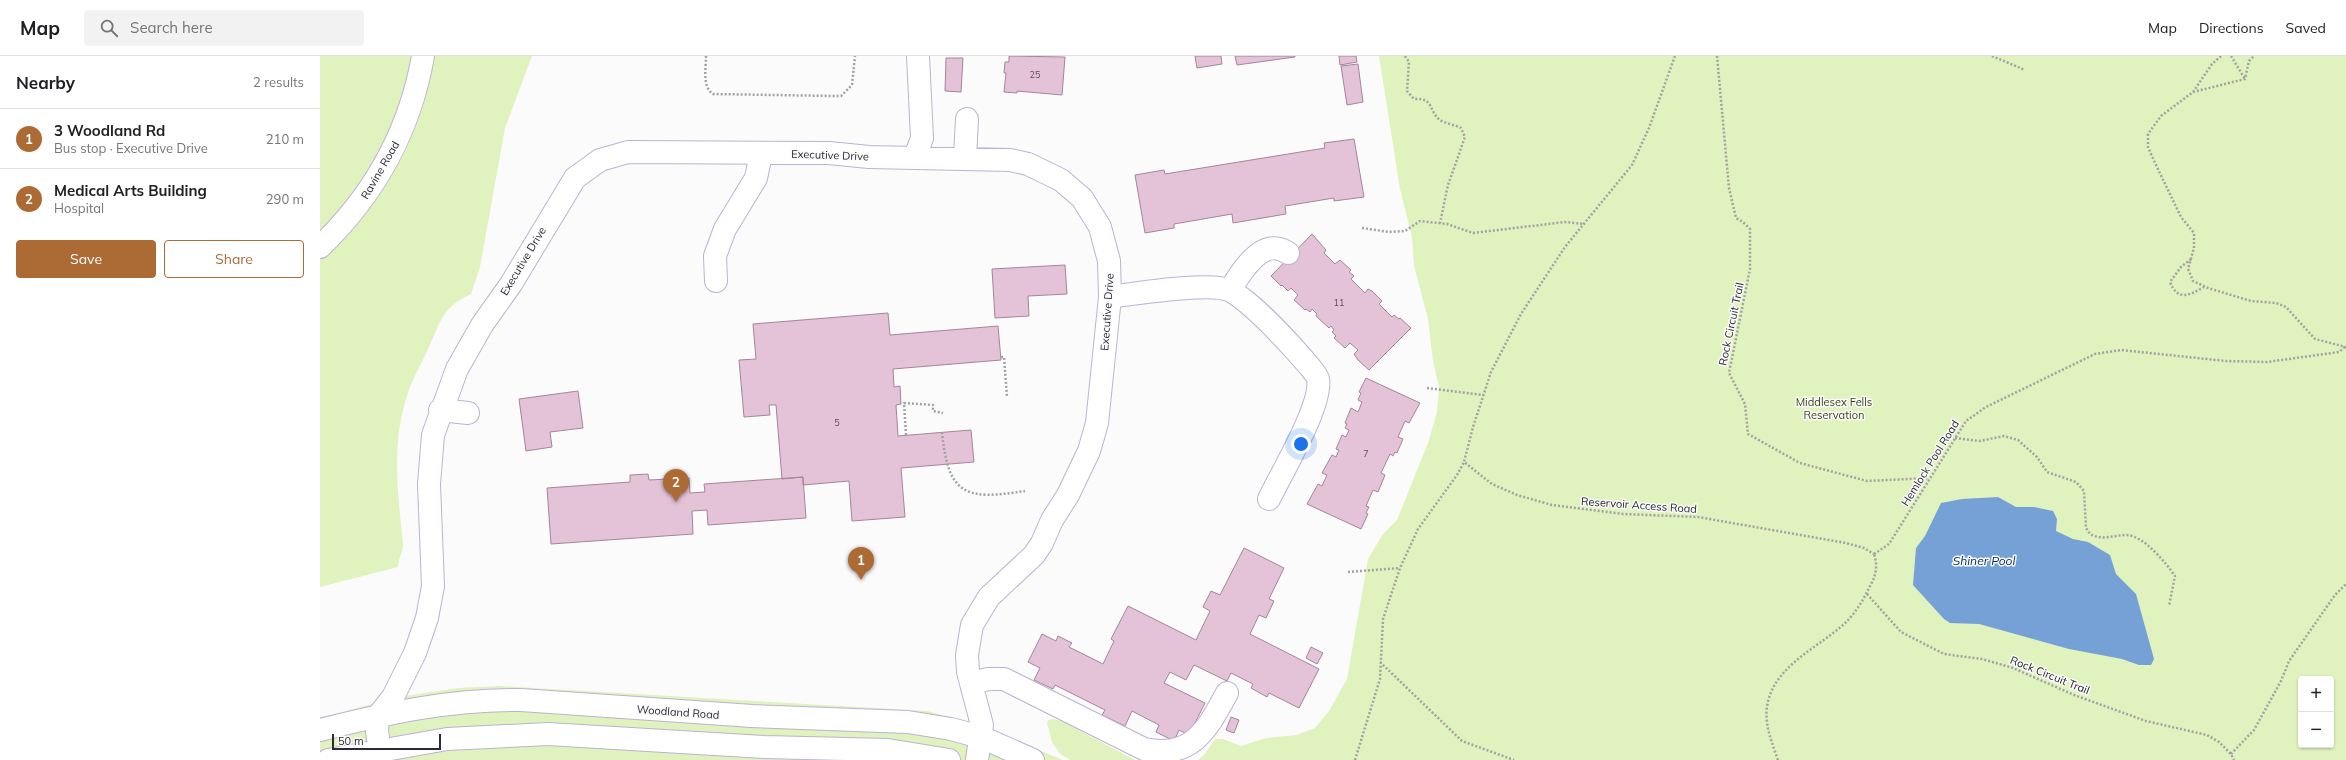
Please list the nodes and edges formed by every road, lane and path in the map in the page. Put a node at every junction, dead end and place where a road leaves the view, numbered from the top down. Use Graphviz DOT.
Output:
graph roads {
  1 [pos="423,56"];
  2 [pos="706,56"];
  3 [pos="855,56"];
  4 [pos="918,56"];
  5 [pos="1405,56"];
  6 [pos="1675,56"];
  7 [pos="1717,56"];
  8 [pos="1992,56"];
  9 [pos="2221,56"];
  10 [pos="2231,56"];
  11 [pos="2254,56"];
  12 [pos="2026,70"];
  13 [pos="2245,80"];
  14 [pos="2193,92"];
  15 [pos="967,119"];
  16 [pos="761,154"];
  17 [pos="915,157"];
  18 [pos="965,158"];
  19 [pos="1440,223"];
  20 [pos="1584,224"];
  21 [pos="1362,228"];
  22 [pos="320,247"];
  23 [pos="1288,253"];
  24 [pos="2191,258"];
  25 [pos="716,281"];
  26 [pos="2204,287"];
  27 [pos="1230,290"];
  28 [pos="1110,297"];
  29 [pos="2346,347"];
  30 [pos="1001,357"];
  31 [pos="1427,388"];
  32 [pos="1483,395"];
  33 [pos="1007,397"];
  34 [pos="440,410"];
  35 [pos="943,413"];
  36 [pos="468,414"];
  37 [pos="942,432"];
  38 [pos="906,435"];
  39 [pos="1955,438"];
  40 [pos="1464,462"];
  41 [pos="1929,478"];
  42 [pos="1025,491"];
  43 [pos="1269,499"];
  44 [pos="1874,554"];
  45 [pos="1400,568"];
  46 [pos="1348,572"];
  47 [pos="2346,584"];
  48 [pos="1867,594"];
  49 [pos="2169,606"];
  50 [pos="1380,661"];
  51 [pos="972,683"];
  52 [pos="1226,693"];
  53 [pos="378,716"];
  54 [pos="320,730"];
  55 [pos="981,738"];
  56 [pos="380,750"];
  57 [pos="2232,754"];
  58 [pos="328,760"];
  59 [pos="949,760"];
  60 [pos="977,760"];
  61 [pos="1033,760"];
  62 [pos="1355,760"];
  63 [pos="1514,760"];
  64 [pos="1778,760"];
  65 [pos="2234,760"];
  1 -- 22 [label="street, Ravine Road"];
  2 -- 3 [label="path"];
  4 -- 17 [label="street"];
  5 -- 19 [label="path"];
  6 -- 20 [label="path"];
  7 -- 41 [label="path, Rock Circuit Trail"];
  8 -- 12 [label="path"];
  9 -- 14 [label="path"];
  10 -- 13 [label="path"];
  11 -- 13 [label="path"];
  13 -- 14 [label="path"];
  14 -- 24 [label="path"];
  15 -- 18 [label="street"];
  16 -- 17 [label="street, Executive Drive"];
  16 -- 25 [label="street"];
  16 -- 34 [label="street, Executive Drive"];
  17 -- 18 [label="street, Executive Drive"];
  18 -- 28 [label="street, Executive Drive"];
  19 -- 20 [label="path"];
  19 -- 21 [label="path"];
  20 -- 32 [label="path"];
  23 -- 27 [label="street"];
  24 -- 26 [label="path"];
  24 -- 26 [label="path"];
  26 -- 29 [label="path"];
  27 -- 28 [label="street"];
  27 -- 43 [label="street"];
  28 -- 51 [label="street, Executive Drive"];
  29 -- 39 [label="path, Hemlock Pool Road"];
  30 -- 33 [label="path"];
  31 -- 32 [label="path"];
  32 -- 40 [label="path"];
  34 -- 36 [label="street"];
  34 -- 53 [label="street, Executive Drive"];
  35 -- 38 [label="path"];
  37 -- 42 [label="path"];
  39 -- 41 [label="path, Hemlock Pool Road"];
  39 -- 49 [label="path"];
  40 -- 44 [label="path, Reservoir Access Road"];
  40 -- 45 [label="path"];
  41 -- 44 [label="path, Hemlock Pool Road"];
  44 -- 48 [label="path"];
  45 -- 46 [label="path"];
  45 -- 50 [label="path"];
  47 -- 57 [label="path"];
  48 -- 57 [label="path, Rock Circuit Trail"];
  48 -- 64 [label="path"];
  50 -- 62 [label="path"];
  50 -- 63 [label="path"];
  51 -- 52 [label="street"];
  51 -- 55 [label="street, Executive Drive"];
  53 -- 54 [label="street, Woodland Road"];
  53 -- 55 [label="street, Woodland Road"];
  53 -- 56 [label="street"];
  55 -- 60 [label="street, Executive Drive"];
  55 -- 61 [label="street, Woodland Road"];
  56 -- 58 [label="street"];
  56 -- 59 [label="street"];
  57 -- 65 [label="path"];
}
